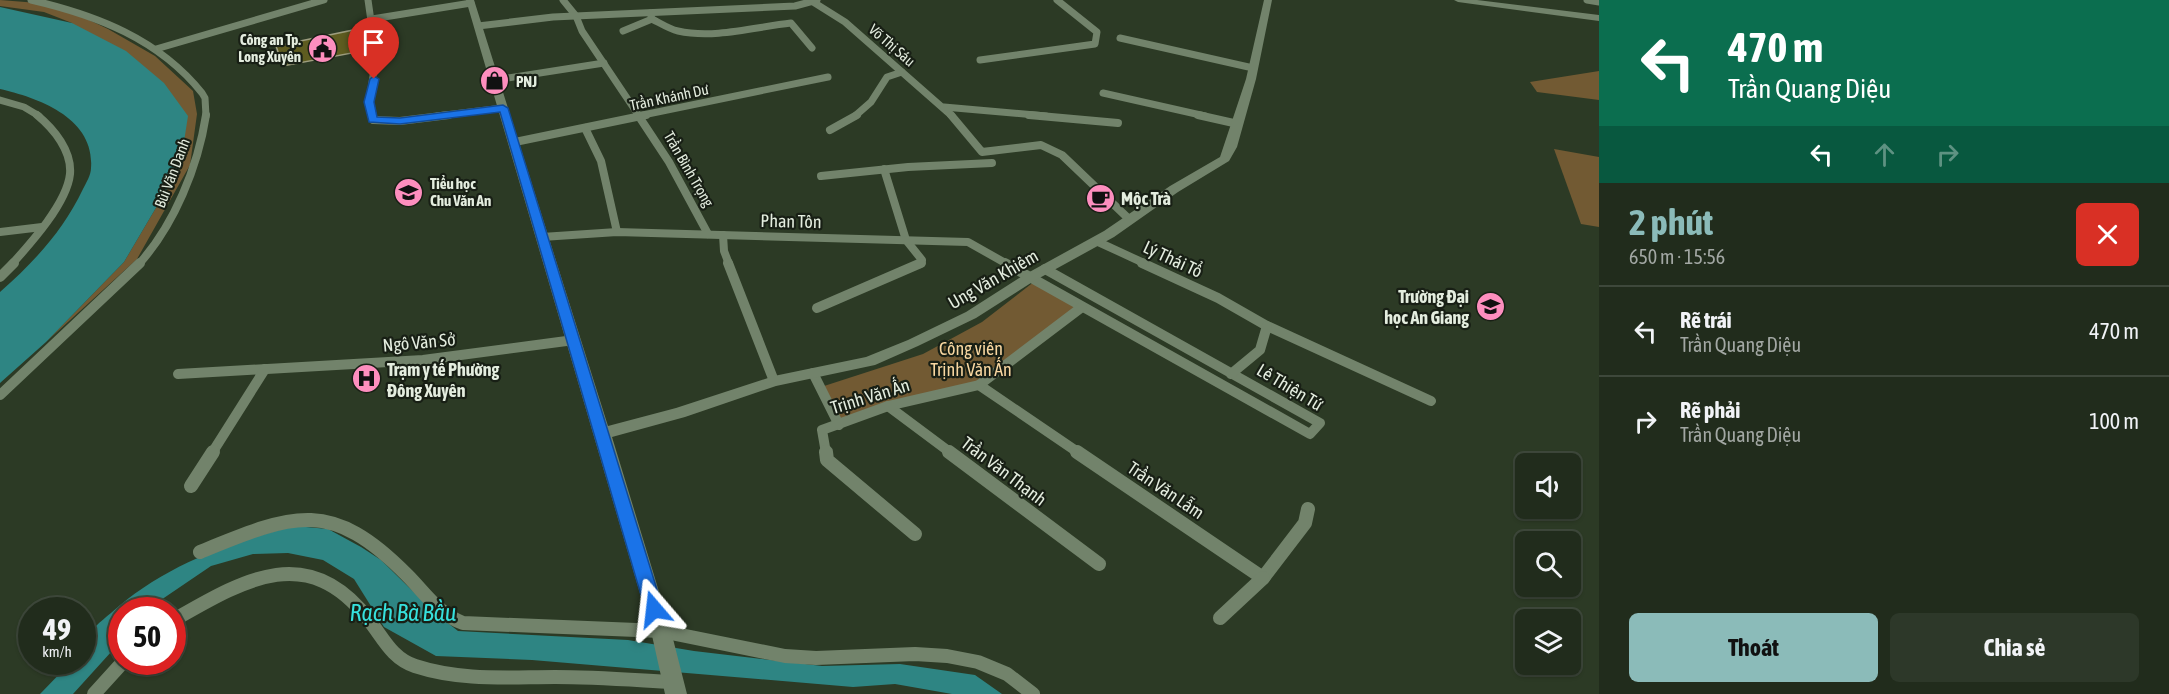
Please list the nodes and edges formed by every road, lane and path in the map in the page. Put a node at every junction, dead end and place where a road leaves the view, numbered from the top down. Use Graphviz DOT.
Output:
graph roads {
  1 [pos="31,0"];
  2 [pos="324,0"];
  3 [pos="368,0"];
  4 [pos="563,0"];
  5 [pos="1056,0"];
  6 [pos="1268,0"];
  7 [pos="1458,0"];
  8 [pos="1589,0"];
  9 [pos="813,1"];
  10 [pos="470,2"];
  11 [pos="1494,2"];
  12 [pos="1599,2"];
  13 [pos="576,16"];
  14 [pos="651,16"];
  15 [pos="1599,18"];
  16 [pos="372,19"];
  17 [pos="478,26"];
  18 [pos="623,30"];
  19 [pos="1120,38"];
  20 [pos="813,48"];
  21 [pos="156,49"];
  22 [pos="980,60"];
  23 [pos="604,63"];
  24 [pos="1253,68"];
  25 [pos="903,72"];
  26 [pos="828,77"];
  27 [pos="495,80"];
  28 [pos="1103,93"];
  29 [pos="0,100"];
  30 [pos="944,107"];
  31 [pos="503,108"];
  32 [pos="640,117"];
  33 [pos="1118,123"];
  34 [pos="1238,124"];
  35 [pos="585,128"];
  36 [pos="830,130"];
  37 [pos="514,142"];
  38 [pos="992,163"];
  39 [pos="884,169"];
  40 [pos="821,176"];
  41 [pos="1130,220"];
  42 [pos="42,226"];
  43 [pos="0,232"];
  44 [pos="617,232"];
  45 [pos="708,234"];
  46 [pos="723,235"];
  47 [pos="542,237"];
  48 [pos="906,240"];
  49 [pos="1096,241"];
  50 [pos="1045,269"];
  51 [pos="0,277"];
  52 [pos="1029,278"];
  53 [pos="1083,307"];
  54 [pos="817,308"];
  55 [pos="1267,326"];
  56 [pos="574,340"];
  57 [pos="265,369"];
  58 [pos="813,373"];
  59 [pos="178,374"];
  60 [pos="1231,374"];
  61 [pos="774,381"];
  62 [pos="979,385"];
  63 [pos="0,395"];
  64 [pos="1431,401"];
  65 [pos="888,406"];
  66 [pos="838,425"];
  67 [pos="602,434"];
  68 [pos="191,486"];
  69 [pos="1308,509"];
  70 [pos="915,534"];
  71 [pos="200,552"];
  72 [pos="1099,564"];
  73 [pos="1263,578"];
  74 [pos="186,614"];
  75 [pos="1220,618"];
  76 [pos="661,633"];
  77 [pos="111,675"];
  78 [pos="673,684"];
  79 [pos="94,694"];
  80 [pos="1034,694"];
  1 -- 21 [label="street, Bùi Văn Danh"];
  2 -- 21 [label="street"];
  3 -- 16 [label="street"];
  4 -- 13 [label="street, Trần Bình Trọng"];
  5 -- 22 [label="street"];
  6 -- 24 [label="street, Ung Văn Khiêm"];
  7 -- 11 [label="street"];
  8 -- 12 [label="street"];
  9 -- 14 [label="street, Võ Thị Sáu"];
  9 -- 25 [label="street, Võ Thị Sáu"];
  10 -- 16 [label="street"];
  10 -- 17 [label="street"];
  11 -- 15 [label="street"];
  13 -- 14 [label="street, Võ Thị Sáu"];
  13 -- 17 [label="street, Võ Thị Sáu"];
  13 -- 23 [label="street, Trần Bình Trọng"];
  14 -- 18 [label="street"];
  14 -- 20 [label="street"];
  16 -- 31 [label="street"];
  17 -- 27 [label="street"];
  19 -- 24 [label="street"];
  21 -- 63 [label="street, Bùi Văn Danh"];
  23 -- 27 [label="street"];
  23 -- 32 [label="street, Trần Bình Trọng"];
  24 -- 34 [label="street, Ung Văn Khiêm"];
  25 -- 30 [label="street, Võ Thị Sáu"];
  25 -- 36 [label="street"];
  26 -- 32 [label="street, Trần Khánh Dư"];
  27 -- 31 [label="street"];
  28 -- 34 [label="street"];
  29 -- 42 [label="street"];
  30 -- 33 [label="street"];
  30 -- 41 [label="street, Võ Thị Sáu"];
  31 -- 37 [label="street"];
  32 -- 35 [label="street, Trần Khánh Dư"];
  32 -- 45 [label="street, Trần Bình Trọng"];
  34 -- 41 [label="street, Ung Văn Khiêm"];
  35 -- 37 [label="street, Trần Khánh Dư"];
  35 -- 44 [label="street"];
  37 -- 47 [label="street"];
  38 -- 39 [label="street"];
  39 -- 40 [label="street"];
  39 -- 48 [label="street"];
  41 -- 49 [label="street, Ung Văn Khiêm"];
  42 -- 43 [label="street"];
  42 -- 51 [label="street"];
  44 -- 45 [label="street, Phan Tôn"];
  44 -- 47 [label="street, Phan Tôn"];
  45 -- 46 [label="street, Phan Tôn"];
  46 -- 48 [label="street, Phan Tôn"];
  46 -- 61 [label="street"];
  47 -- 56 [label="street"];
  48 -- 52 [label="street, Phan Tôn"];
  48 -- 54 [label="street"];
  49 -- 50 [label="street, Ung Văn Khiêm"];
  49 -- 55 [label="street, Lý Thái Tổ"];
  50 -- 52 [label="street, Ung Văn Khiêm"];
  50 -- 60 [label="street, Lê Thiện Tứ"];
  52 -- 53 [label="street, Lê Thiện Tứ"];
  52 -- 58 [label="street, Ung Văn Khiêm"];
  53 -- 60 [label="street, Lê Thiện Tứ"];
  53 -- 62 [label="street, Trịnh Văn Ấn"];
  55 -- 60 [label="street"];
  55 -- 64 [label="street, Lý Thái Tổ"];
  56 -- 57 [label="street, Ngô Văn Sở"];
  56 -- 67 [label="street"];
  57 -- 59 [label="street, Ngô Văn Sở"];
  57 -- 68 [label="street"];
  58 -- 61 [label="street, Ung Văn Khiêm"];
  58 -- 66 [label="street"];
  61 -- 67 [label="street, Ung Văn Khiêm"];
  62 -- 65 [label="street, Trịnh Văn Ấn"];
  62 -- 73 [label="street, Trần Văn Lẫm"];
  65 -- 66 [label="street, Trịnh Văn Ấn"];
  65 -- 72 [label="street, Trần Văn Thạnh"];
  66 -- 70 [label="street, Trịnh Văn Ấn"];
  67 -- 76 [label="street"];
  69 -- 73 [label="street"];
  71 -- 76 [label="street"];
  73 -- 75 [label="street"];
  74 -- 78 [label="street"];
  76 -- 78 [label="street"];
  76 -- 80 [label="street"];
  77 -- 79 [label="street"];
}
